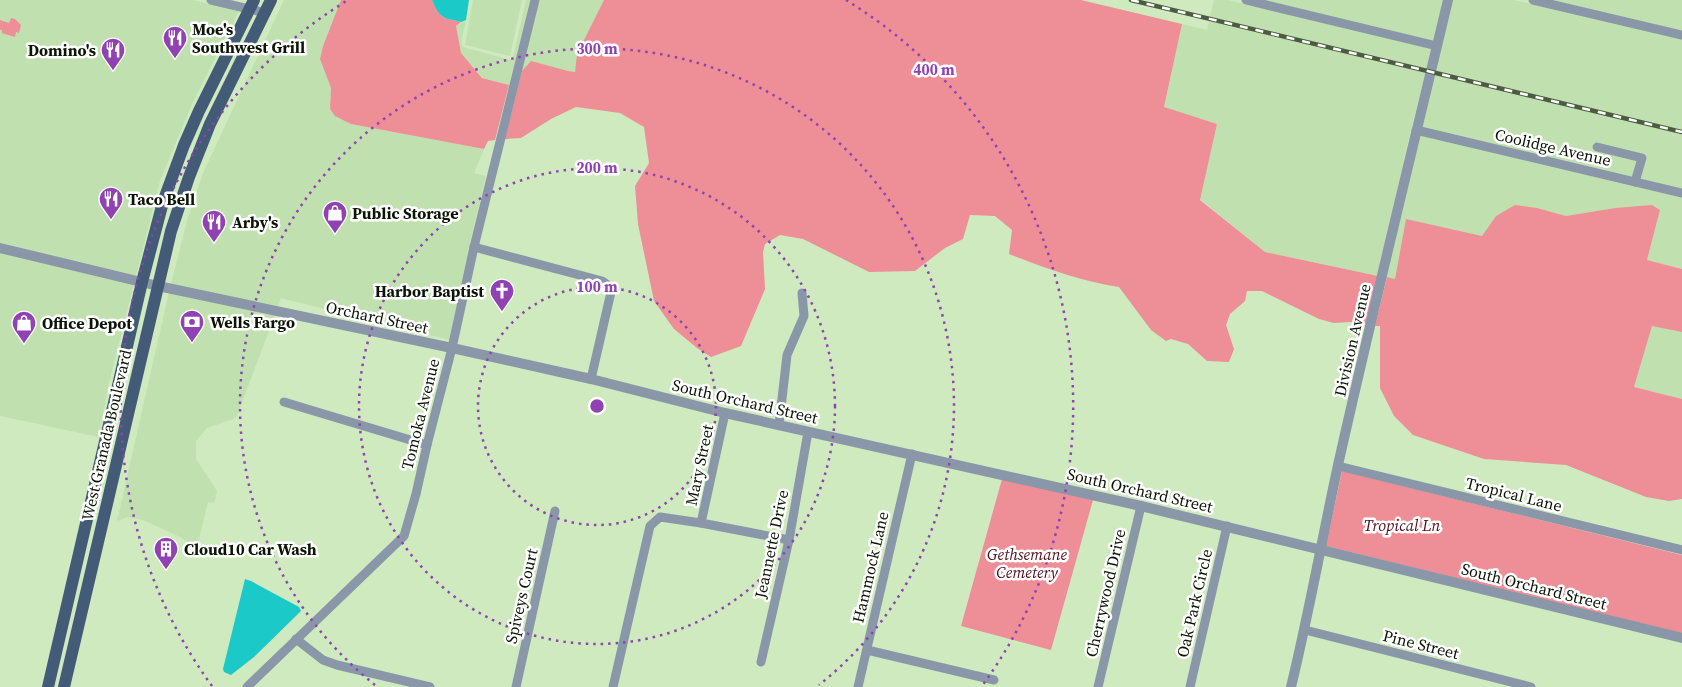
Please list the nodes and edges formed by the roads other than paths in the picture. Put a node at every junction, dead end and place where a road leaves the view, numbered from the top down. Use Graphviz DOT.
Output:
graph roads {
  1 [pos="211,0"];
  2 [pos="271,0"];
  3 [pos="535,0"];
  4 [pos="1246,0"];
  5 [pos="1448,0"];
  6 [pos="1533,0"];
  7 [pos="252,5"];
  8 [pos="266,13"];
  9 [pos="1682,35"];
  10 [pos="1437,46"];
  11 [pos="199,111"];
  12 [pos="1416,130"];
  13 [pos="201,147"];
  14 [pos="1597,147"];
  15 [pos="1636,182"];
  16 [pos="1682,193"];
  17 [pos="474,247"];
  18 [pos="0,248"];
  19 [pos="142,282"];
  20 [pos="158,286"];
  21 [pos="802,293"];
  22 [pos="452,348"];
  23 [pos="590,379"];
  24 [pos="284,402"];
  25 [pos="725,413"];
  26 [pos="779,425"];
  27 [pos="808,432"];
  28 [pos="427,445"];
  29 [pos="912,454"];
  30 [pos="1338,466"];
  31 [pos="1141,506"];
  32 [pos="555,511"];
  33 [pos="86,522"];
  34 [pos="701,523"];
  35 [pos="102,525"];
  36 [pos="1227,526"];
  37 [pos="788,540"];
  38 [pos="1320,549"];
  39 [pos="1682,550"];
  40 [pos="1305,630"];
  41 [pos="1682,638"];
  42 [pos="296,639"];
  43 [pos="867,650"];
  44 [pos="760,662"];
  45 [pos="994,680"];
  46 [pos="417,685"];
  47 [pos="48,687"];
  48 [pos="64,687"];
  49 [pos="247,687"];
  50 [pos="430,687"];
  51 [pos="516,687"];
  52 [pos="613,687"];
  53 [pos="858,687"];
  54 [pos="1098,687"];
  55 [pos="1190,687"];
  56 [pos="1291,687"];
  57 [pos="1531,687"];
  1 -- 7 [label="street"];
  2 -- 8 [label="main road, West Granada Boulevard"];
  3 -- 17 [label="street, Tomoka Avenue"];
  4 -- 10 [label="street"];
  5 -- 10 [label="street, Division Avenue"];
  6 -- 9 [label="street"];
  7 -- 8 [label="street"];
  7 -- 11 [label="main road, West Granada Boulevard"];
  8 -- 13 [label="main road, West Granada Boulevard"];
  10 -- 12 [label="street, Division Avenue"];
  11 -- 13 [label="main road"];
  11 -- 19 [label="main road, West Granada Boulevard"];
  12 -- 15 [label="street, Coolidge Avenue"];
  12 -- 30 [label="street, Division Avenue"];
  13 -- 20 [label="main road, West Granada Boulevard"];
  14 -- 15 [label="street"];
  15 -- 16 [label="street, Coolidge Avenue"];
  17 -- 22 [label="street, Tomoka Avenue"];
  17 -- 23 [label="street"];
  18 -- 19 [label="street, Orchard Street"];
  19 -- 20 [label="street, Orchard Street"];
  19 -- 33 [label="main road, West Granada Boulevard"];
  20 -- 22 [label="street, Orchard Street"];
  20 -- 35 [label="main road, West Granada Boulevard"];
  21 -- 26 [label="street"];
  22 -- 23 [label="street, Orchard Street"];
  22 -- 28 [label="street, Tomoka Avenue"];
  23 -- 25 [label="street, South Orchard Street"];
  24 -- 28 [label="street"];
  25 -- 26 [label="street, South Orchard Street"];
  25 -- 34 [label="street, Mary Street"];
  26 -- 27 [label="street, South Orchard Street"];
  27 -- 29 [label="street, South Orchard Street"];
  27 -- 37 [label="street, Jeannette Drive"];
  28 -- 42 [label="street, Tomoka Avenue"];
  29 -- 31 [label="street, South Orchard Street"];
  29 -- 43 [label="street, Hammock Lane"];
  30 -- 38 [label="street, Division Avenue"];
  30 -- 39 [label="street, Tropical Lane"];
  31 -- 36 [label="street, South Orchard Street"];
  31 -- 54 [label="street, Cherrywood Drive"];
  32 -- 51 [label="street, Spiveys Court"];
  33 -- 35 [label="street"];
  33 -- 47 [label="main road, West Granada Boulevard"];
  34 -- 37 [label="street"];
  34 -- 52 [label="street"];
  35 -- 48 [label="main road, West Granada Boulevard"];
  36 -- 38 [label="street, South Orchard Street"];
  36 -- 55 [label="street, Oak Park Circle"];
  37 -- 44 [label="street, Jeannette Drive"];
  38 -- 40 [label="street, Division Avenue"];
  38 -- 41 [label="street, South Orchard Street"];
  40 -- 56 [label="street, Division Avenue"];
  40 -- 57 [label="street, Pine Street"];
  42 -- 46 [label="street"];
  42 -- 49 [label="street, Tomoka Avenue"];
  43 -- 45 [label="street"];
  43 -- 53 [label="street, Hammock Lane"];
  46 -- 50 [label="street"];
}
